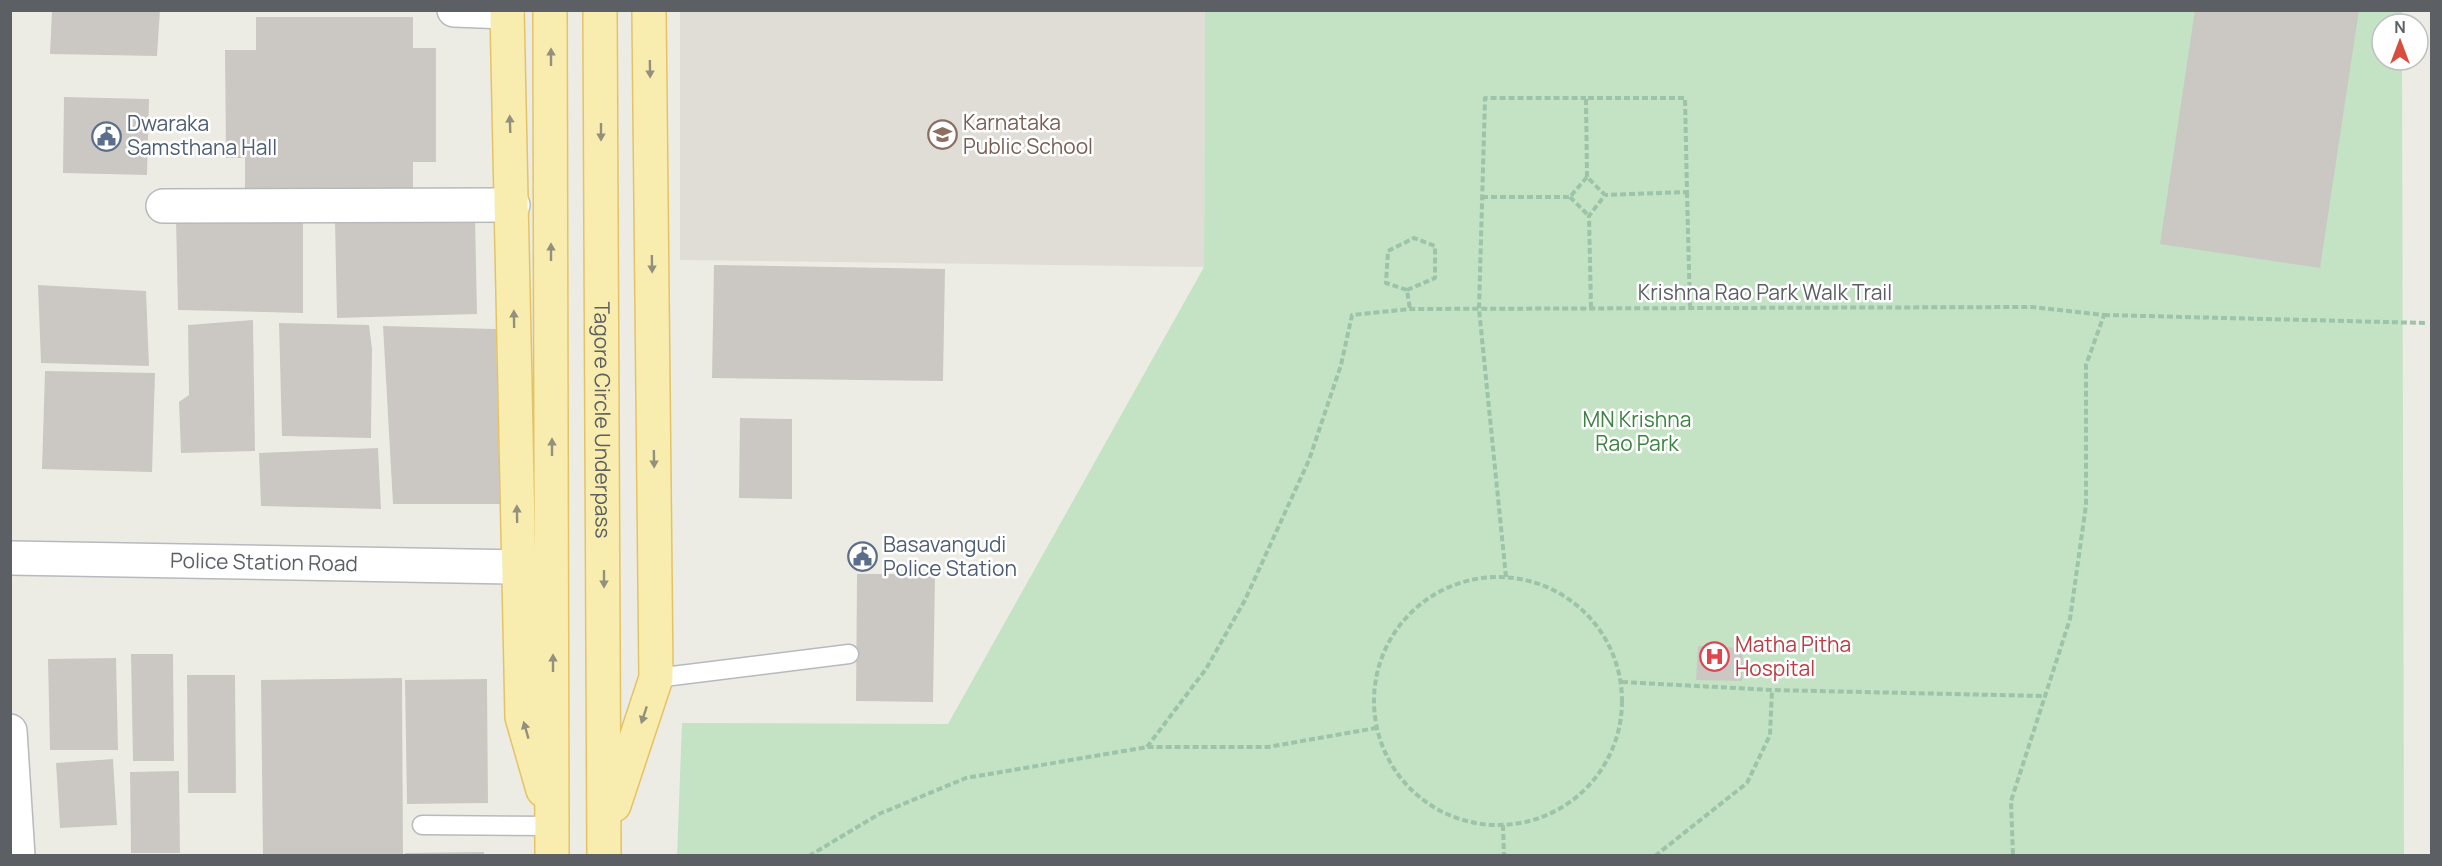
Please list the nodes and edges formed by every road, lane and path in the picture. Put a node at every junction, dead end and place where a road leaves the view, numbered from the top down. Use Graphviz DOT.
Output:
graph roads {
  1 [pos="454,10"];
  2 [pos="550,10"];
  3 [pos="600,10"];
  4 [pos="649,10"];
  5 [pos="507,11"];
  6 [pos="1586,98"];
  7 [pos="1587,177"];
  8 [pos="1687,192"];
  9 [pos="1605,195"];
  10 [pos="1482,197"];
  11 [pos="1570,197"];
  12 [pos="513,205"];
  13 [pos="164,206"];
  14 [pos="1589,216"];
  15 [pos="1407,290"];
  16 [pos="1410,309"];
  17 [pos="1479,309"];
  18 [pos="1591,309"];
  19 [pos="1690,309"];
  20 [pos="2104,315"];
  21 [pos="2426,323"];
  22 [pos="10,558"];
  23 [pos="518,567"];
  24 [pos="1506,577"];
  25 [pos="849,654"];
  26 [pos="656,678"];
  27 [pos="1622,682"];
  28 [pos="1772,690"];
  29 [pos="2043,696"];
  30 [pos="1376,728"];
  31 [pos="10,730"];
  32 [pos="1148,747"];
  33 [pos="422,825"];
  34 [pos="1503,825"];
  35 [pos="553,841"];
  36 [pos="605,842"];
  37 [pos="18,855"];
  38 [pos="809,855"];
  39 [pos="1504,855"];
  40 [pos="1655,855"];
  41 [pos="2013,855"];
  1 -- 5 [label="street"];
  35 -- 2 [label="main road, one-way"];
  3 -- 36 [label="main road, Tagore Circle Underpass, one-way"];
  4 -- 26 [label="main road, one-way"];
  12 -- 5 [label="main road, one-way"];
  6 -- 7 [label="path"];
  6 -- 8 [label="path"];
  6 -- 10 [label="path"];
  7 -- 9 [label="path"];
  7 -- 11 [label="path"];
  8 -- 9 [label="path"];
  8 -- 19 [label="path"];
  9 -- 14 [label="path"];
  10 -- 11 [label="path"];
  10 -- 17 [label="path"];
  11 -- 14 [label="path"];
  12 -- 13 [label="street"];
  23 -- 12 [label="main road, one-way"];
  14 -- 18 [label="path"];
  15 -- 15 [label="path"];
  15 -- 16 [label="path"];
  16 -- 17 [label="path, Krishna Rao Park Walk Trail"];
  16 -- 32 [label="path, Krishna Rao Park Walk Trail"];
  17 -- 18 [label="path, Krishna Rao Park Walk Trail"];
  17 -- 24 [label="path"];
  18 -- 19 [label="path, Krishna Rao Park Walk Trail"];
  19 -- 20 [label="path, Krishna Rao Park Walk Trail"];
  20 -- 21 [label="path, Krishna Rao Park Walk Trail"];
  20 -- 29 [label="path"];
  22 -- 23 [label="street, Police Station Road"];
  35 -- 23 [label="main road, one-way"];
  24 -- 27 [label="path"];
  24 -- 30 [label="path"];
  25 -- 26 [label="lane"];
  26 -- 36 [label="main road, one-way"];
  27 -- 28 [label="path"];
  27 -- 34 [label="path"];
  28 -- 29 [label="path"];
  28 -- 40 [label="path"];
  29 -- 41 [label="path"];
  30 -- 32 [label="path"];
  30 -- 34 [label="path"];
  31 -- 37 [label="street"];
  32 -- 38 [label="path"];
  33 -- 35 [label="lane"];
  34 -- 39 [label="path"];
}
